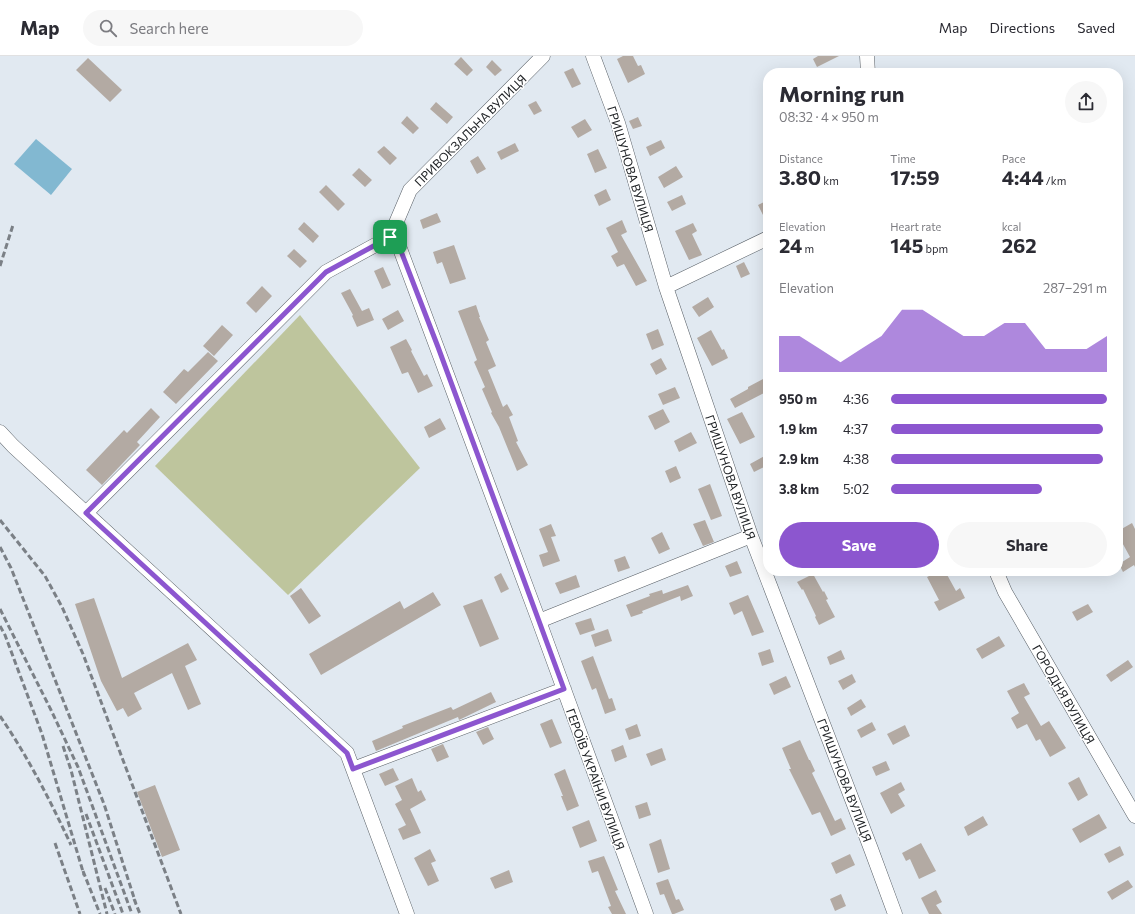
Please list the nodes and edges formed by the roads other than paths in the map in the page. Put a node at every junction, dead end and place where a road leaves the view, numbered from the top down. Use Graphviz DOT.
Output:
graph roads {
  1 [pos="543,56"];
  2 [pos="593,56"];
  3 [pos="867,56"];
  4 [pos="868,68"];
  5 [pos="390,237"];
  6 [pos="763,240"];
  7 [pos="666,287"];
  8 [pos="0,432"];
  9 [pos="86,513"];
  10 [pos="751,536"];
  11 [pos="763,567"];
  12 [pos="766,576"];
  13 [pos="998,576"];
  14 [pos="539,621"];
  15 [pos="564,689"];
  16 [pos="353,769"];
  17 [pos="1135,816"];
  18 [pos="407,914"];
  19 [pos="646,914"];
  20 [pos="895,914"];
  1 -- 5 [label="street, ПРИВОКЗАЛЬНА ВУЛИЦЯ"];
  2 -- 7 [label="street, ГРИШУНОВА ВУЛИЦЯ"];
  3 -- 4 [label="street"];
  5 -- 9 [label="street"];
  5 -- 14 [label="street, ГЕРОЇВ УКРАЇНИ ВУЛИЦЯ"];
  6 -- 7 [label="street"];
  7 -- 10 [label="street, ГРИШУНОВА ВУЛИЦЯ"];
  8 -- 9 [label="street"];
  9 -- 16 [label="street"];
  10 -- 11 [label="street, ГРИШУНОВА ВУЛИЦЯ"];
  10 -- 14 [label="street"];
  12 -- 20 [label="street, ГРИШУНОВА ВУЛИЦЯ"];
  13 -- 17 [label="street, ГОРОДНЯ ВУЛИЦЯ"];
  14 -- 15 [label="street, ГЕРОЇВ УКРАЇНИ ВУЛИЦЯ"];
  15 -- 16 [label="street"];
  15 -- 19 [label="street, ГЕРОЇВ УКРАЇНИ ВУЛИЦЯ"];
  16 -- 18 [label="street"];
}
